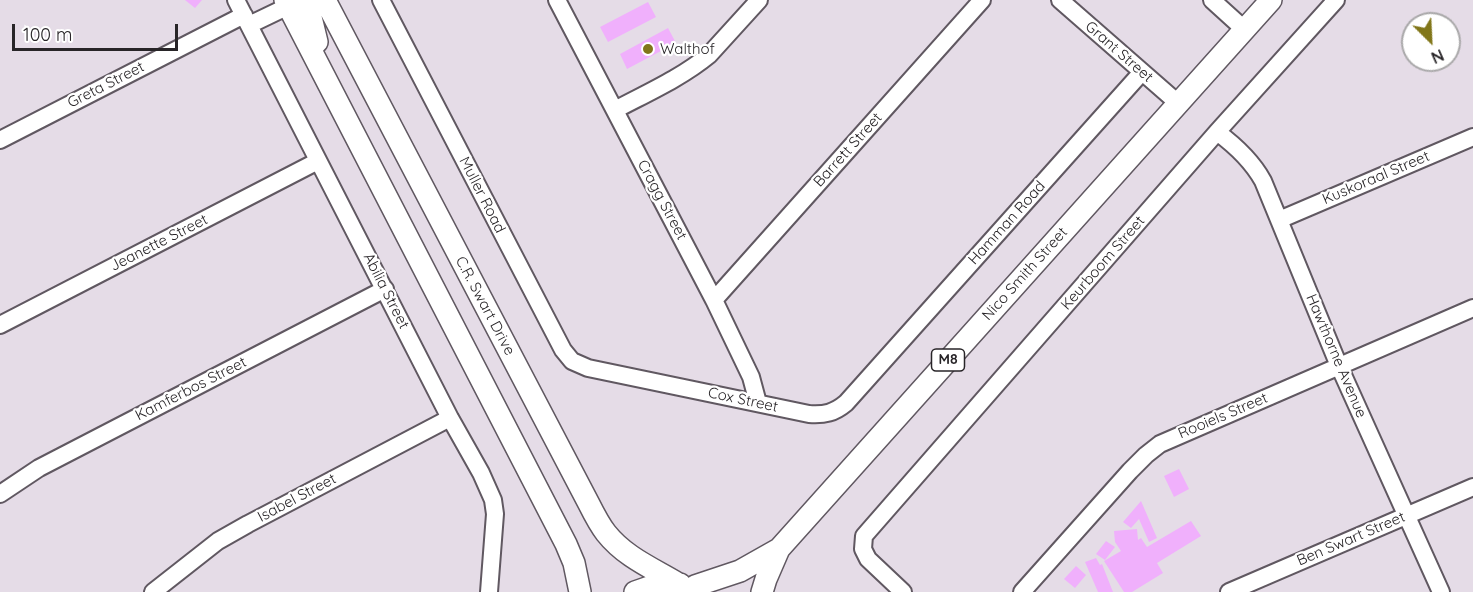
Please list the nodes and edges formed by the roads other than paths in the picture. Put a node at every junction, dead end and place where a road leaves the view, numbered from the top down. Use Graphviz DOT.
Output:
graph roads {
  1 [pos="315,0"];
  2 [pos="325,0"];
  3 [pos="381,0"];
  4 [pos="557,0"];
  5 [pos="759,0"];
  6 [pos="982,0"];
  7 [pos="1060,0"];
  8 [pos="1212,0"];
  9 [pos="1271,0"];
  10 [pos="1336,0"];
  11 [pos="291,1"];
  12 [pos="243,13"];
  13 [pos="1245,30"];
  14 [pos="322,72"];
  15 [pos="1142,72"];
  16 [pos="1179,104"];
  17 [pos="615,110"];
  18 [pos="1217,132"];
  19 [pos="1473,137"];
  20 [pos="0,140"];
  21 [pos="318,161"];
  22 [pos="1279,220"];
  23 [pos="385,289"];
  24 [pos="714,300"];
  25 [pos="1473,308"];
  26 [pos="0,325"];
  27 [pos="1339,366"];
  28 [pos="601,371"];
  29 [pos="871,374"];
  30 [pos="758,403"];
  31 [pos="450,418"];
  32 [pos="1473,487"];
  33 [pos="0,494"];
  34 [pos="1406,516"];
  35 [pos="779,549"];
  36 [pos="694,587"];
  37 [pos="153,592"];
  38 [pos="489,592"];
  39 [pos="580,592"];
  40 [pos="635,592"];
  41 [pos="762,592"];
  42 [pos="903,592"];
  43 [pos="1022,592"];
  44 [pos="1230,592"];
  45 [pos="1441,592"];
  1 -- 14 [label="main road"];
  2 -- 36 [label="main road, C.R. Swart Drive"];
  3 -- 28 [label="street, Muller Road"];
  4 -- 17 [label="street, Cragg Street"];
  5 -- 17 [label="street"];
  6 -- 24 [label="street, Barrett Street"];
  7 -- 15 [label="street, Grant Street"];
  8 -- 13 [label="street"];
  9 -- 13 [label="main road, Nico Smith Street / M8"];
  10 -- 18 [label="street, Keurboom Street"];
  11 -- 12 [label="street, Greta Street"];
  11 -- 14 [label="main road"];
  12 -- 20 [label="street, Greta Street"];
  12 -- 21 [label="street, Abilia Street"];
  13 -- 16 [label="main road, Nico Smith Street / M8"];
  14 -- 39 [label="main road"];
  15 -- 16 [label="street, Grant Street"];
  15 -- 29 [label="street, Hamman Road"];
  16 -- 35 [label="main road, Nico Smith Street / M8"];
  17 -- 24 [label="street, Cragg Street"];
  18 -- 22 [label="street, Hawthorne Avenue"];
  18 -- 42 [label="street, Keurboom Street"];
  19 -- 22 [label="street, Kuskoraal Street"];
  21 -- 23 [label="street, Abilia Street"];
  21 -- 26 [label="street, Jeanette Street"];
  22 -- 27 [label="street, Hawthorne Avenue"];
  23 -- 31 [label="street, Abilia Street"];
  23 -- 33 [label="street, Kamferbos Street"];
  24 -- 30 [label="street, Cragg Street"];
  25 -- 27 [label="street, Rooiels Street"];
  27 -- 34 [label="street, Hawthorne Avenue"];
  27 -- 43 [label="street, Rooiels Street"];
  28 -- 30 [label="street, Cox Street"];
  29 -- 30 [label="street, Cox Street"];
  31 -- 37 [label="street, Isabel Street"];
  31 -- 38 [label="street, Abilia Street"];
  32 -- 34 [label="street, Ben Swart Street"];
  34 -- 44 [label="street, Ben Swart Street"];
  34 -- 45 [label="street, Hawthorne Avenue"];
  35 -- 36 [label="main road, Nico Smith Street / M8"];
  35 -- 41 [label="main road, Nico Smith Street / M8"];
  36 -- 40 [label="main road, M8"];
}
